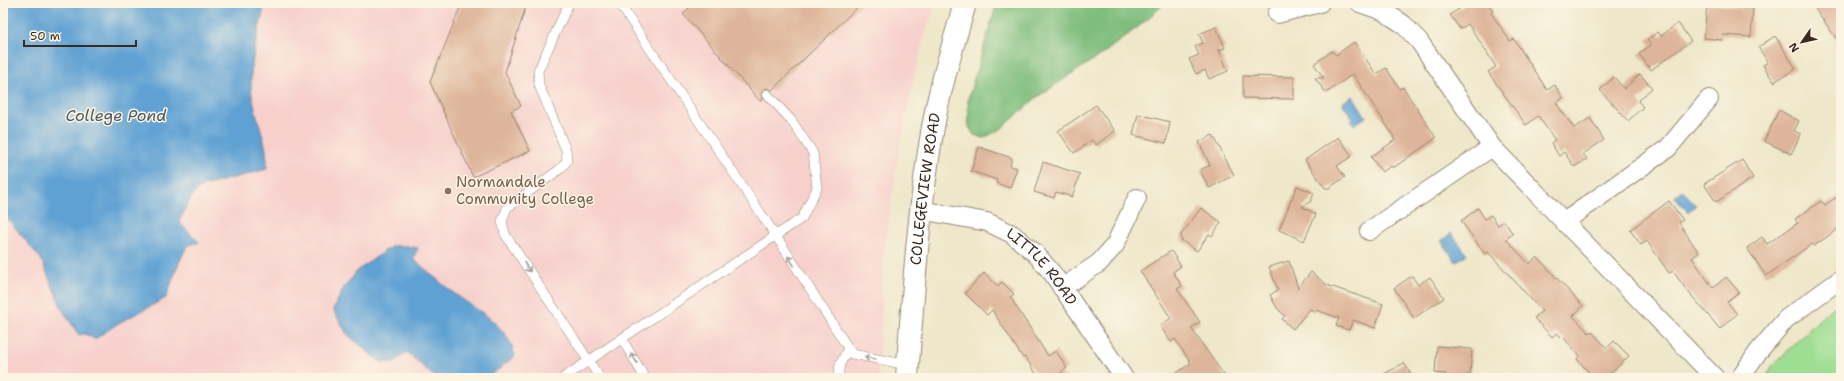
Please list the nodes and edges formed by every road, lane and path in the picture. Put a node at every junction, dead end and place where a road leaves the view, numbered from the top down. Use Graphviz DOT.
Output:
graph roads {
  1 [pos="569,3"];
  2 [pos="619,3"];
  3 [pos="965,3"];
  4 [pos="1320,3"];
  5 [pos="1360,3"];
  6 [pos="1277,14"];
  7 [pos="768,94"];
  8 [pos="1709,99"];
  9 [pos="1492,147"];
  10 [pos="1137,198"];
  11 [pos="920,210"];
  12 [pos="1564,222"];
  13 [pos="1369,231"];
  14 [pos="776,236"];
  15 [pos="1841,279"];
  16 [pos="1062,288"];
  17 [pos="622,339"];
  18 [pos="848,349"];
  19 [pos="589,361"];
  20 [pos="908,371"];
  21 [pos="563,378"];
  22 [pos="600,378"];
  23 [pos="646,378"];
  24 [pos="838,378"];
  25 [pos="1124,378"];
  26 [pos="1715,378"];
  27 [pos="1740,378"];
  1 -- 19 [label="lane, one-way"];
  2 -- 14 [label="lane"];
  3 -- 11 [label="street, COLLEGEVIEW ROAD"];
  4 -- 6 [label="street"];
  5 -- 9 [label="street"];
  7 -- 14 [label="lane"];
  8 -- 12 [label="street"];
  9 -- 12 [label="street"];
  9 -- 13 [label="street"];
  10 -- 16 [label="street"];
  11 -- 16 [label="street, LITTLE ROAD"];
  11 -- 20 [label="street, COLLEGEVIEW ROAD"];
  12 -- 26 [label="street"];
  14 -- 17 [label="lane"];
  18 -- 14 [label="lane, one-way"];
  15 -- 27 [label="street"];
  16 -- 25 [label="street, LITTLE ROAD"];
  17 -- 19 [label="lane"];
  23 -- 17 [label="lane, one-way"];
  20 -- 18 [label="lane, one-way"];
  18 -- 24 [label="lane"];
  19 -- 21 [label="lane"];
  19 -- 22 [label="lane"];
}
